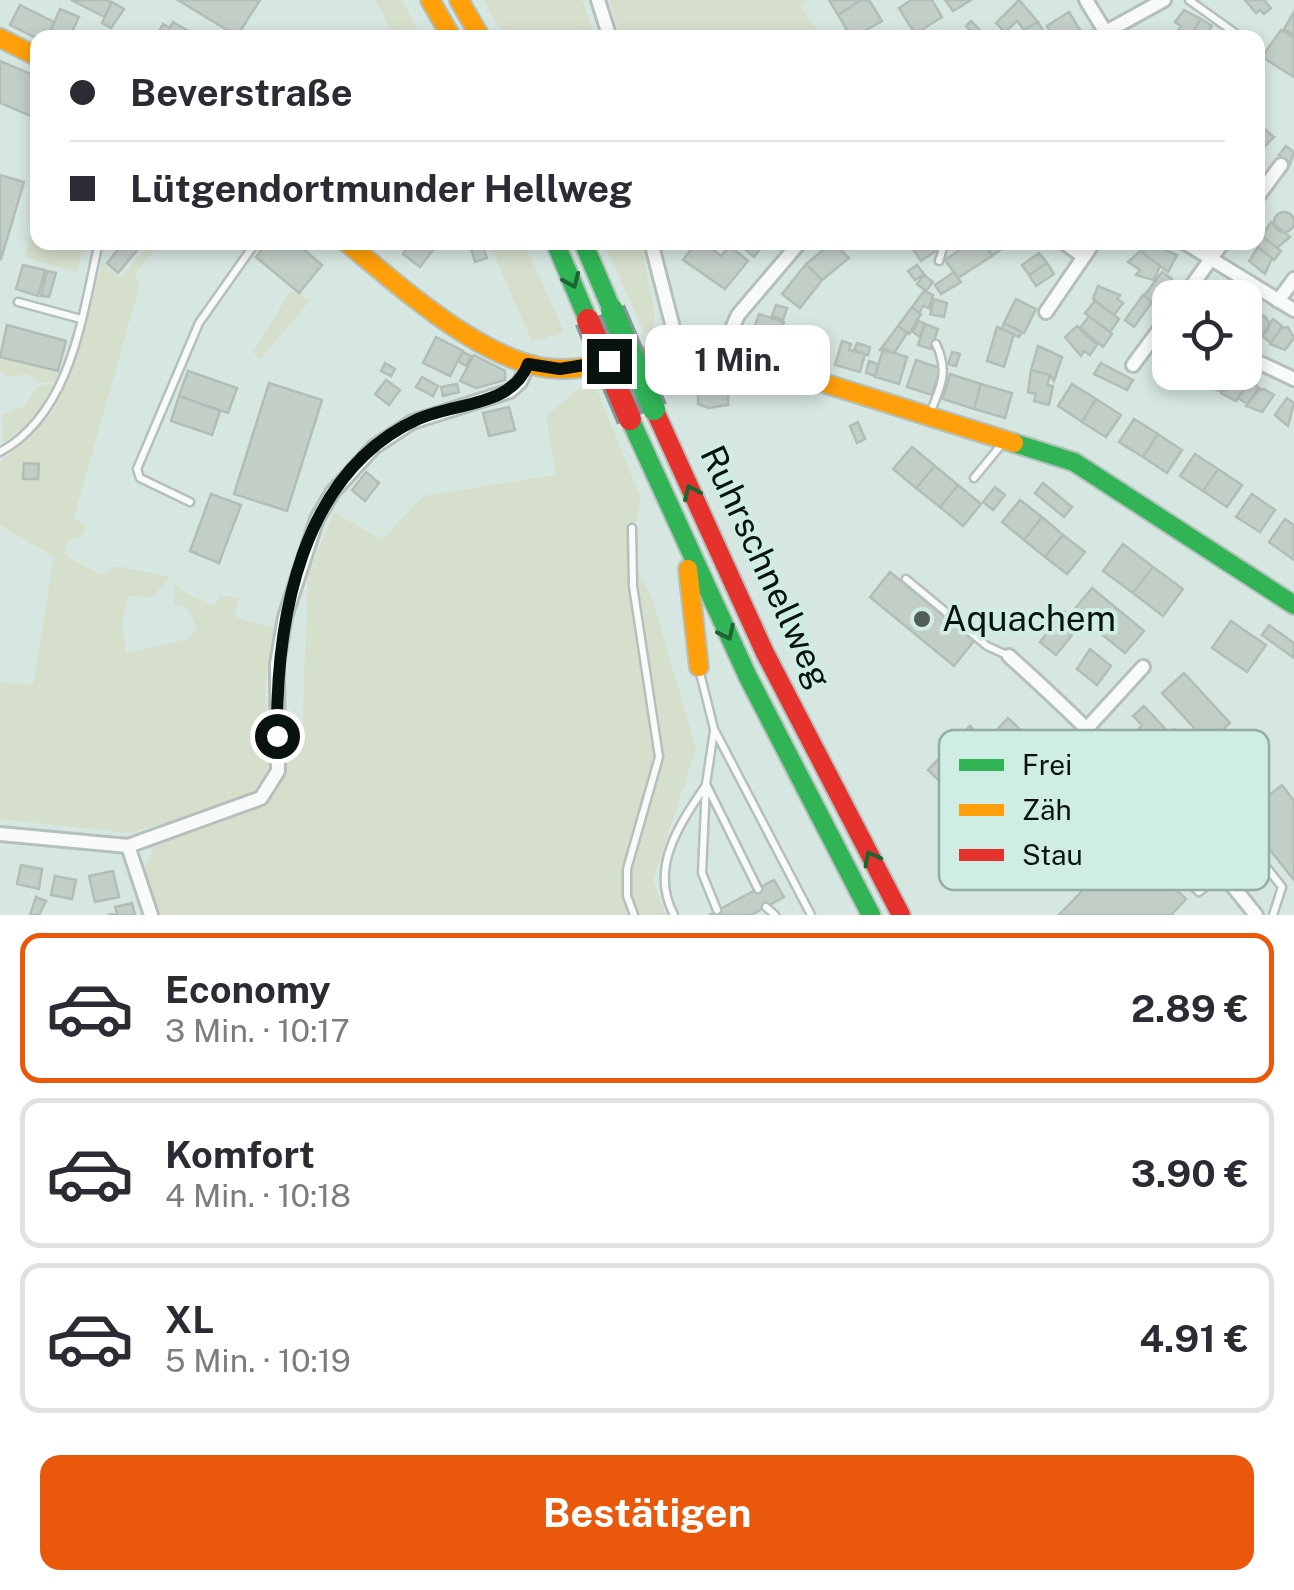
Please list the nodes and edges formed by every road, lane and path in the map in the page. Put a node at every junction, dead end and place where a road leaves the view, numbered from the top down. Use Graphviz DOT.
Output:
graph roads {
  1 [pos="430,0"];
  2 [pos="598,0"];
  3 [pos="1086,0"];
  4 [pos="1164,0"];
  5 [pos="1189,0"];
  6 [pos="460,1"];
  7 [pos="447,30"];
  8 [pos="476,30"];
  9 [pos="607,30"];
  10 [pos="1098,30"];
  11 [pos="1108,30"];
  12 [pos="1231,30"];
  13 [pos="0,38"];
  14 [pos="30,53"];
  15 [pos="1281,165"];
  16 [pos="1265,187"];
  17 [pos="97,250"];
  18 [pos="250,250"];
  19 [pos="356,250"];
  20 [pos="558,250"];
  21 [pos="586,250"];
  22 [pos="654,250"];
  23 [pos="793,250"];
  24 [pos="942,250"];
  25 [pos="1074,250"];
  26 [pos="1089,250"];
  27 [pos="1195,250"];
  28 [pos="1217,250"];
  29 [pos="1084,257"];
  30 [pos="939,261"];
  31 [pos="1209,261"];
  32 [pos="1294,279"];
  33 [pos="1195,280"];
  34 [pos="1278,301"];
  35 [pos="18,302"];
  36 [pos="1294,310"];
  37 [pos="1046,312"];
  38 [pos="82,318"];
  39 [pos="1152,340"];
  40 [pos="936,344"];
  41 [pos="678,347"];
  42 [pos="722,351"];
  43 [pos="528,364"];
  44 [pos="1262,364"];
  45 [pos="1133,365"];
  46 [pos="1294,379"];
  47 [pos="929,414"];
  48 [pos="1006,438"];
  49 [pos="0,452"];
  50 [pos="974,478"];
  51 [pos="190,502"];
  52 [pos="671,513"];
  53 [pos="632,528"];
  54 [pos="906,579"];
  55 [pos="1294,605"];
  56 [pos="1009,656"];
  57 [pos="699,667"];
  58 [pos="1143,667"];
  59 [pos="1089,726"];
  60 [pos="714,730"];
  61 [pos="1093,730"];
  62 [pos="706,784"];
  63 [pos="0,834"];
  64 [pos="128,846"];
  65 [pos="1269,871"];
  66 [pos="758,889"];
  67 [pos="1236,890"];
  68 [pos="766,906"];
  69 [pos="717,910"];
  70 [pos="152,915"];
  71 [pos="634,915"];
  72 [pos="674,915"];
  73 [pos="775,915"];
  74 [pos="811,915"];
  75 [pos="870,915"];
  76 [pos="901,915"];
  77 [pos="1256,915"];
  78 [pos="1273,915"];
  1 -- 7 [label="main road"];
  2 -- 9 [label="street"];
  3 -- 10 [label="street"];
  4 -- 11 [label="street"];
  5 -- 12 [label="lane"];
  6 -- 8 [label="main road"];
  13 -- 14 [label="main road"];
  15 -- 16 [label="street"];
  17 -- 38 [label="lane"];
  18 -- 51 [label="lane"];
  19 -- 43 [label="main road"];
  20 -- 52 [label="main road, Ruhrschnellweg, one-way, bridge"];
  76 -- 21 [label="main road, Ruhrschnellweg, one-way, bridge"];
  22 -- 41 [label="street"];
  23 -- 42 [label="street"];
  24 -- 30 [label="lane"];
  25 -- 29 [label="street"];
  26 -- 29 [label="street"];
  27 -- 31 [label="street"];
  28 -- 31 [label="street"];
  29 -- 37 [label="street"];
  31 -- 33 [label="street"];
  31 -- 34 [label="street"];
  32 -- 34 [label="street"];
  34 -- 36 [label="street"];
  35 -- 38 [label="lane"];
  38 -- 49 [label="lane"];
  39 -- 45 [label="street"];
  40 -- 47 [label="lane"];
  41 -- 42 [label="main road"];
  41 -- 43 [label="main road"];
  42 -- 47 [label="main road"];
  43 -- 64 [label="street"];
  44 -- 46 [label="street"];
  47 -- 48 [label="main road"];
  48 -- 50 [label="lane"];
  48 -- 55 [label="main road"];
  52 -- 57 [label="main road"];
  52 -- 75 [label="main road, Ruhrschnellweg, one-way"];
  53 -- 71 [label="lane"];
  54 -- 56 [label="lane"];
  56 -- 59 [label="street"];
  57 -- 60 [label="lane"];
  58 -- 59 [label="street"];
  59 -- 61 [label="street"];
  60 -- 62 [label="lane"];
  60 -- 74 [label="lane"];
  62 -- 66 [label="lane"];
  62 -- 69 [label="lane"];
  62 -- 72 [label="lane"];
  63 -- 64 [label="street"];
  64 -- 70 [label="street"];
  65 -- 78 [label="lane"];
  67 -- 77 [label="street"];
  68 -- 73 [label="lane"];
}
